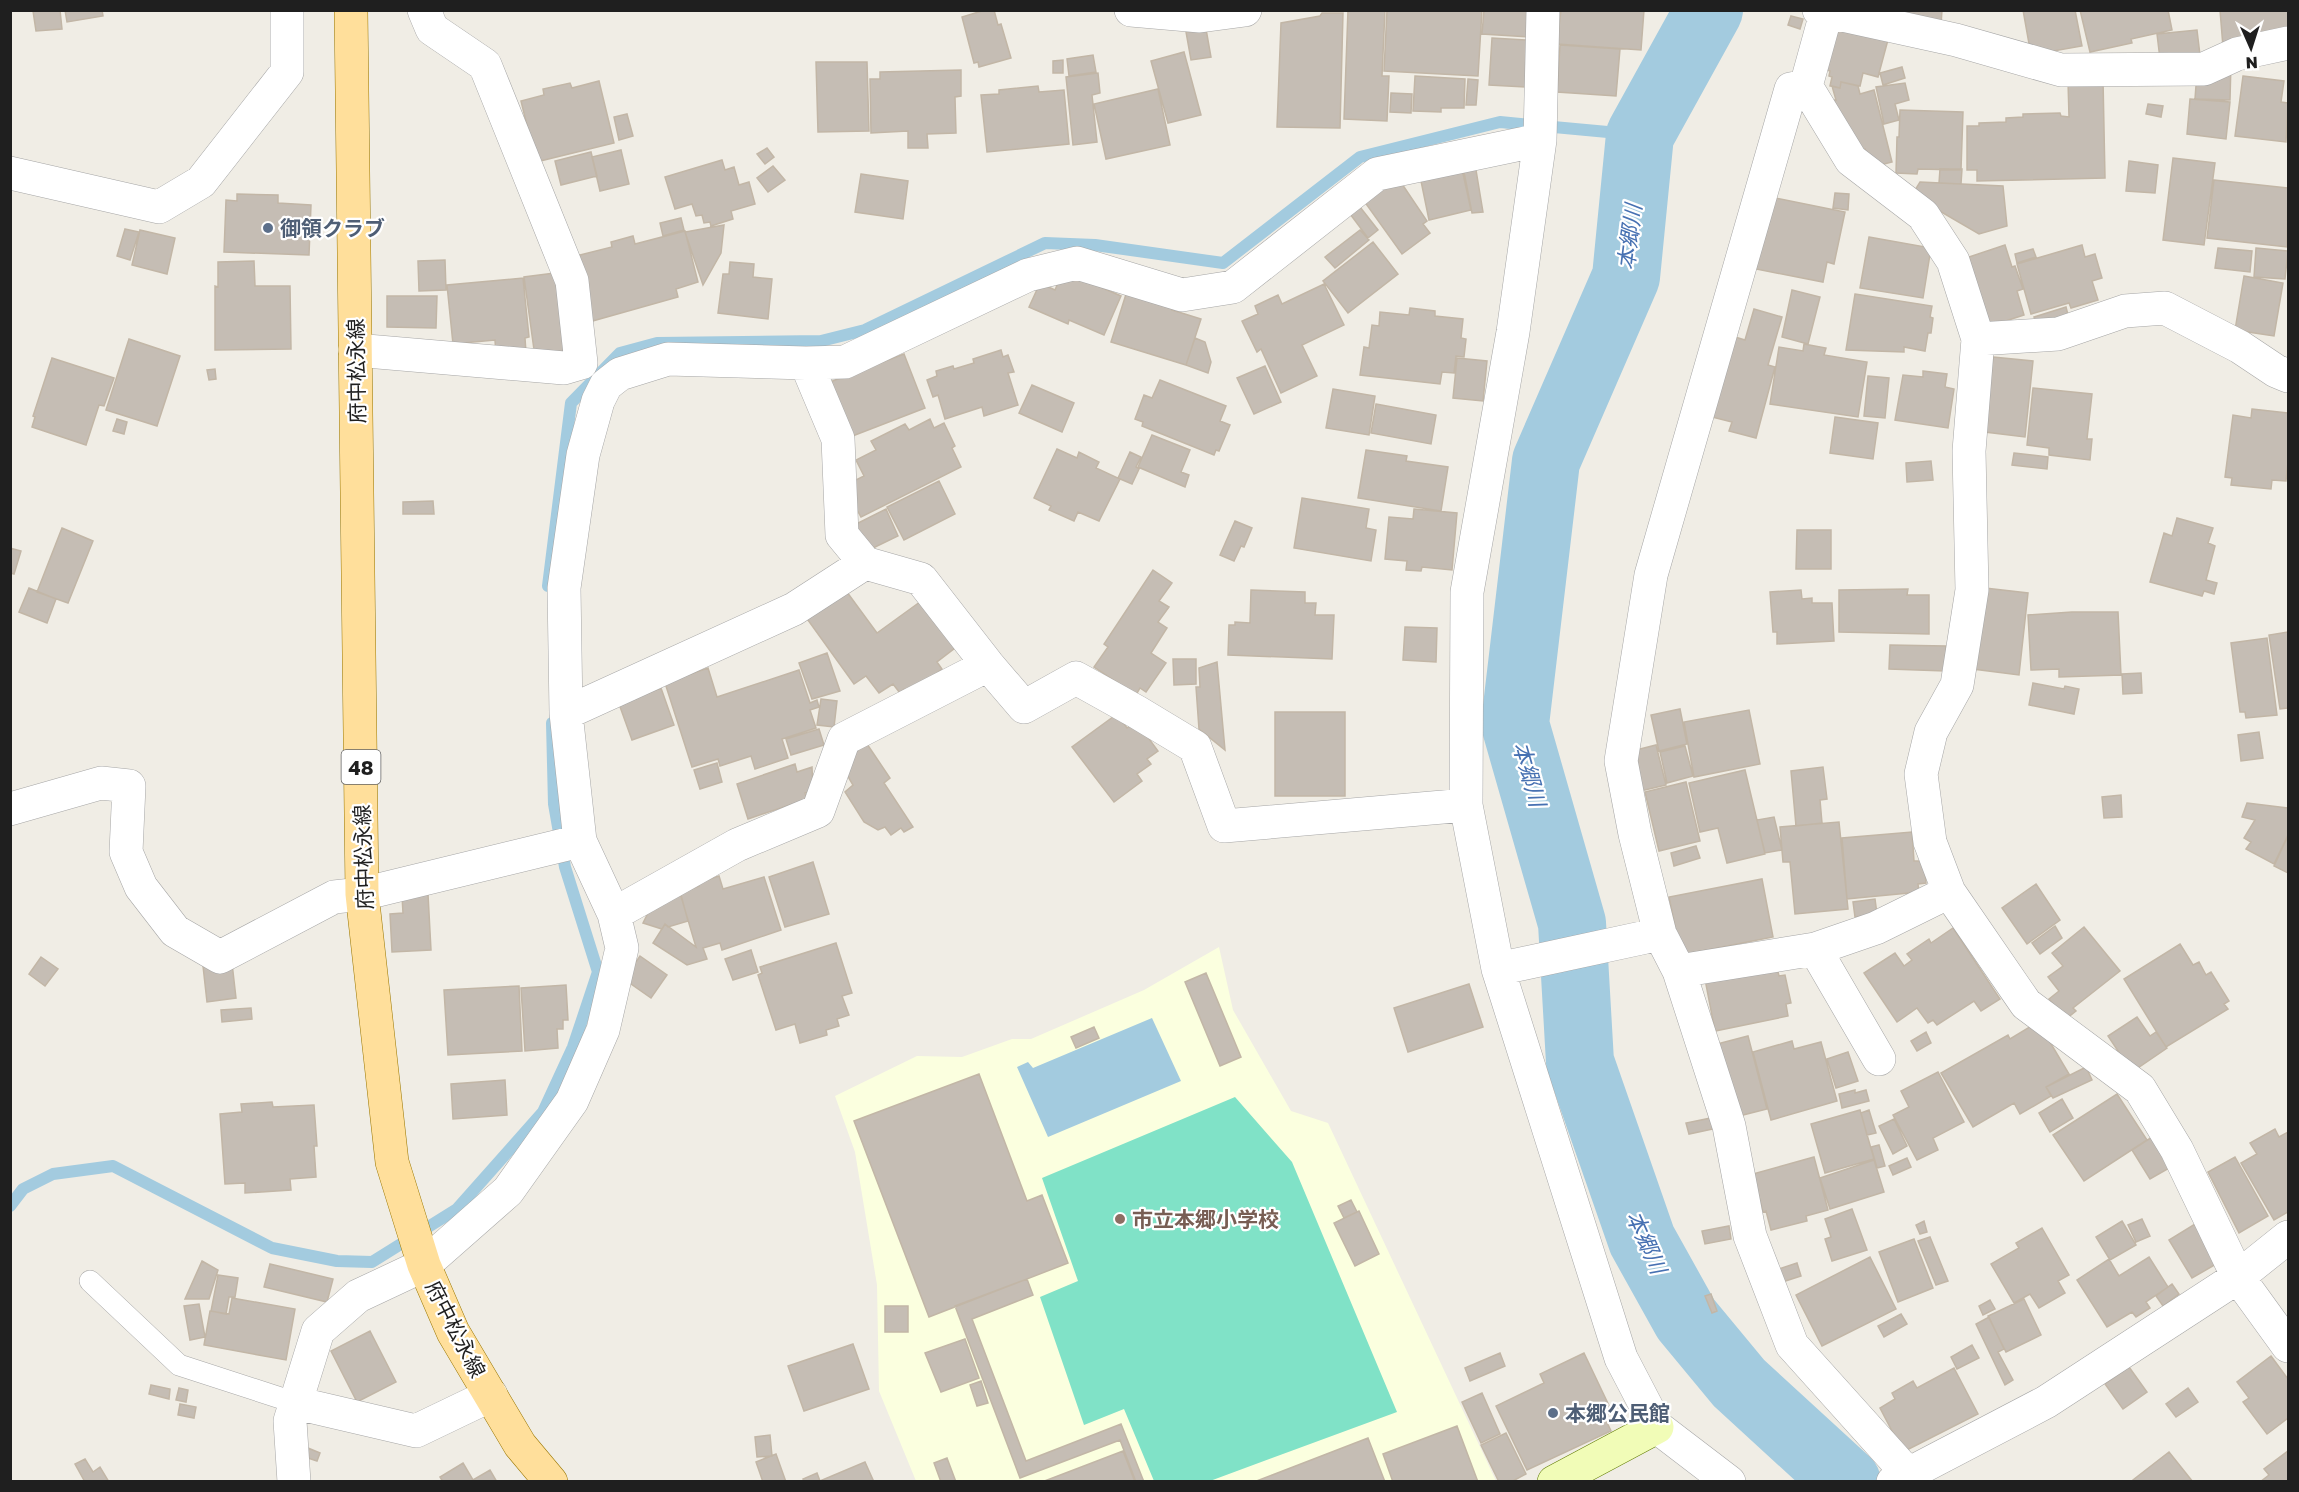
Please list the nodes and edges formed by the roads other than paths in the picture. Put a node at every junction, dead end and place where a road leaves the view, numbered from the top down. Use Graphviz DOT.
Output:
graph roads {
  1 [pos="287,10"];
  2 [pos="351,10"];
  3 [pos="424,10"];
  4 [pos="1131,10"];
  5 [pos="1245,10"];
  6 [pos="1543,10"];
  7 [pos="1824,12"];
  8 [pos="2289,43"];
  9 [pos="1806,86"];
  10 [pos="1540,141"];
  11 [pos="10,173"];
  12 [pos="1978,339"];
  13 [pos="355,350"];
  14 [pos="581,363"];
  15 [pos="806,363"];
  16 [pos="2284,365"];
  17 [pos="606,385"];
  18 [pos="865,563"];
  19 [pos="988,665"];
  20 [pos="566,713"];
  21 [pos="1466,805"];
  22 [pos="10,809"];
  23 [pos="580,842"];
  24 [pos="1949,892"];
  25 [pos="363,894"];
  26 [pos="614,914"];
  27 [pos="1651,936"];
  28 [pos="1815,949"];
  29 [pos="1497,969"];
  30 [pos="1680,971"];
  31 [pos="1879,1059"];
  32 [pos="2289,1237"];
  33 [pos="424,1265"];
  34 [pos="2238,1277"];
  35 [pos="90,1281"];
  36 [pos="2289,1346"];
  37 [pos="491,1395"];
  38 [pos="296,1403"];
  39 [pos="1657,1427"];
  40 [pos="1900,1478"];
  41 [pos="294,1482"];
  42 [pos="551,1482"];
  43 [pos="1554,1482"];
  44 [pos="1729,1482"];
  1 -- 11 [label="street"];
  2 -- 13 [label="main road, 府中松永線 / 48"];
  3 -- 14 [label="street"];
  4 -- 5 [label="street"];
  6 -- 10 [label="street"];
  7 -- 8 [label="street"];
  7 -- 9 [label="street"];
  9 -- 12 [label="street"];
  9 -- 27 [label="street"];
  10 -- 15 [label="street"];
  10 -- 21 [label="street"];
  12 -- 16 [label="street"];
  12 -- 24 [label="street"];
  13 -- 14 [label="street"];
  13 -- 25 [label="main road, 府中松永線 / 48"];
  14 -- 17 [label="street"];
  15 -- 17 [label="street"];
  15 -- 18 [label="street"];
  17 -- 20 [label="street"];
  18 -- 19 [label="street"];
  18 -- 20 [label="street"];
  19 -- 21 [label="street"];
  19 -- 26 [label="street"];
  20 -- 23 [label="street"];
  21 -- 29 [label="street"];
  22 -- 25 [label="street"];
  23 -- 25 [label="street"];
  23 -- 26 [label="street"];
  24 -- 28 [label="street"];
  24 -- 34 [label="street"];
  25 -- 33 [label="main road, 府中松永線 / 48"];
  26 -- 33 [label="street"];
  27 -- 29 [label="street"];
  27 -- 30 [label="street"];
  28 -- 30 [label="street"];
  28 -- 31 [label="street"];
  29 -- 39 [label="street"];
  30 -- 40 [label="street"];
  32 -- 34 [label="street"];
  33 -- 37 [label="main road, 府中松永線 / 48"];
  33 -- 38 [label="street"];
  34 -- 36 [label="street"];
  34 -- 40 [label="street"];
  35 -- 38 [label="lane"];
  37 -- 38 [label="street"];
  37 -- 42 [label="main road, 府中松永線 / 48"];
  38 -- 41 [label="street"];
  39 -- 43 [label="street"];
  39 -- 44 [label="street"];
}
